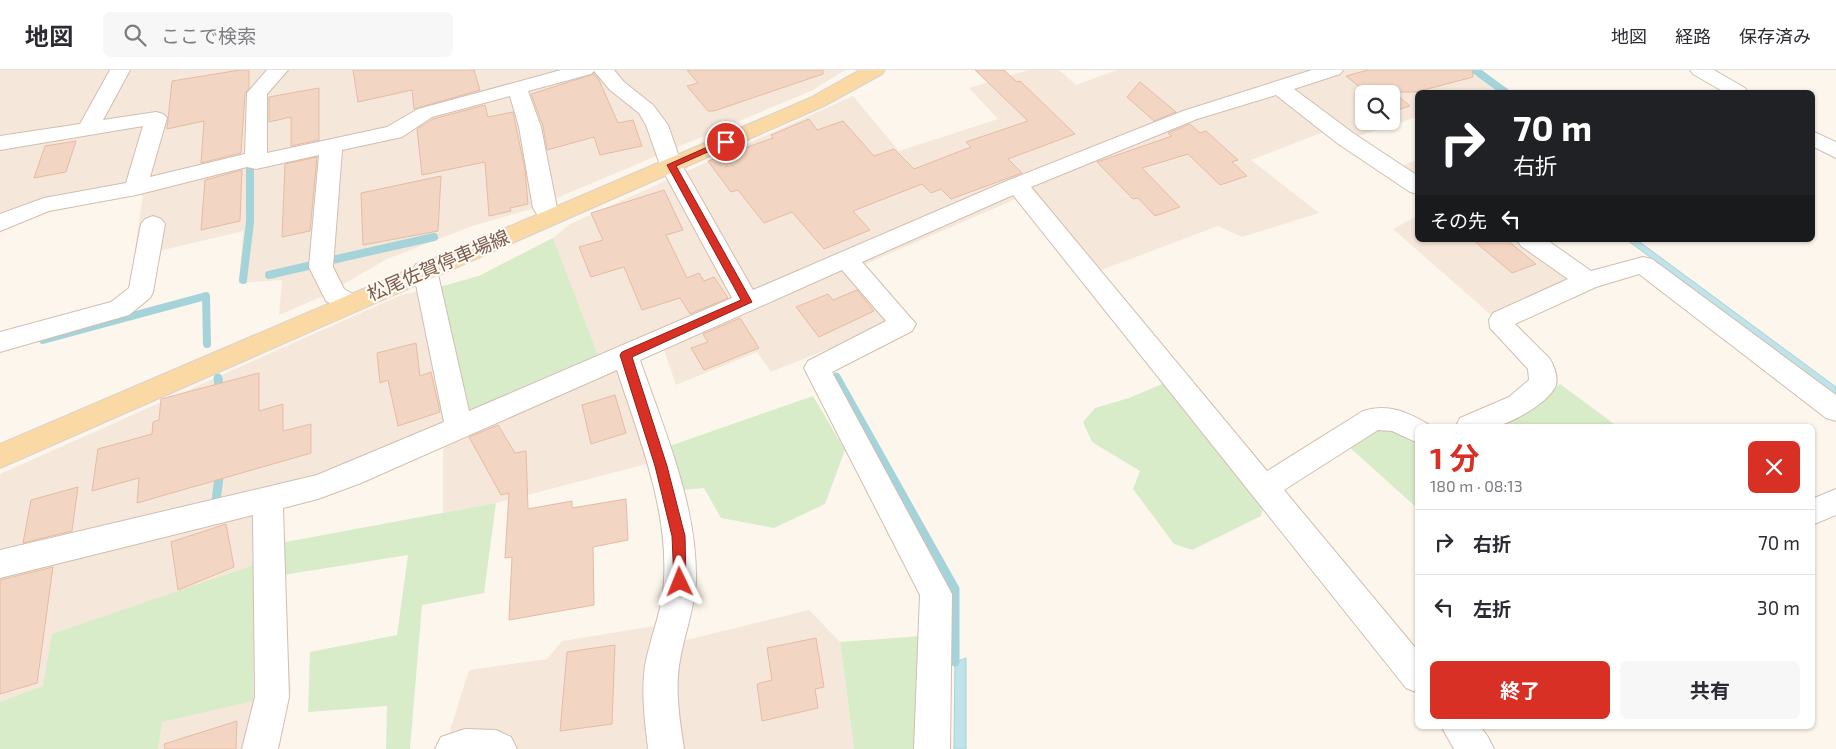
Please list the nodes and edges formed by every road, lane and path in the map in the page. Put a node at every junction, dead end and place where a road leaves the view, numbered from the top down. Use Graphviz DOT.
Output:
graph roads {
  1 [pos="120,70"];
  2 [pos="278,70"];
  3 [pos="584,70"];
  4 [pos="603,70"];
  5 [pos="875,70"];
  6 [pos="1333,70"];
  7 [pos="1700,70"];
  8 [pos="1279,87"];
  9 [pos="516,88"];
  10 [pos="1735,90"];
  11 [pos="88,129"];
  12 [pos="1815,139"];
  13 [pos="0,143"];
  14 [pos="331,146"];
  15 [pos="1836,151"];
  16 [pos="252,161"];
  17 [pos="671,165"];
  18 [pos="1017,185"];
  19 [pos="1415,185"];
  20 [pos="136,188"];
  21 [pos="550,217"];
  22 [pos="0,223"];
  23 [pos="153,224"];
  24 [pos="1532,242"];
  25 [pos="846,259"];
  26 [pos="425,270"];
  27 [pos="1587,281"];
  28 [pos="747,302"];
  29 [pos="349,303"];
  30 [pos="0,342"];
  31 [pos="626,355"];
  32 [pos="1836,410"];
  33 [pos="1475,424"];
  34 [pos="459,428"];
  35 [pos="1415,430"];
  36 [pos="0,456"];
  37 [pos="1264,488"];
  38 [pos="268,500"];
  39 [pos="1836,501"];
  40 [pos="1815,512"];
  41 [pos="0,564"];
  42 [pos="1415,673"];
  43 [pos="1460,729"];
  44 [pos="260,749"];
  45 [pos="453,749"];
  46 [pos="499,749"];
  47 [pos="666,749"];
  48 [pos="932,749"];
  49 [pos="1476,749"];
  1 -- 11 [label="street"];
  2 -- 16 [label="street"];
  3 -- 9 [label="street"];
  4 -- 17 [label="street"];
  5 -- 17 [label="main road, 松尾佐賀停車場線"];
  6 -- 8 [label="street"];
  7 -- 10 [label="street"];
  8 -- 18 [label="street"];
  8 -- 19 [label="street"];
  9 -- 14 [label="street"];
  9 -- 21 [label="street"];
  11 -- 13 [label="street"];
  11 -- 20 [label="street"];
  12 -- 15 [label="street"];
  14 -- 16 [label="street"];
  14 -- 29 [label="street"];
  16 -- 20 [label="street"];
  17 -- 21 [label="main road, 松尾佐賀停車場線"];
  17 -- 28 [label="street"];
  18 -- 25 [label="street"];
  18 -- 37 [label="street"];
  20 -- 22 [label="street"];
  21 -- 26 [label="main road, 松尾佐賀停車場線"];
  23 -- 30 [label="street"];
  24 -- 27 [label="street"];
  25 -- 28 [label="street"];
  25 -- 48 [label="street"];
  26 -- 29 [label="main road, 松尾佐賀停車場線"];
  26 -- 34 [label="street"];
  27 -- 32 [label="street"];
  27 -- 33 [label="street"];
  28 -- 31 [label="street"];
  29 -- 36 [label="main road, 松尾佐賀停車場線"];
  31 -- 34 [label="street"];
  31 -- 47 [label="street"];
  34 -- 38 [label="street"];
  35 -- 37 [label="street"];
  37 -- 42 [label="street"];
  38 -- 41 [label="street"];
  38 -- 44 [label="street"];
  39 -- 40 [label="street"];
  43 -- 49 [label="street"];
  45 -- 46 [label="street"];
}
